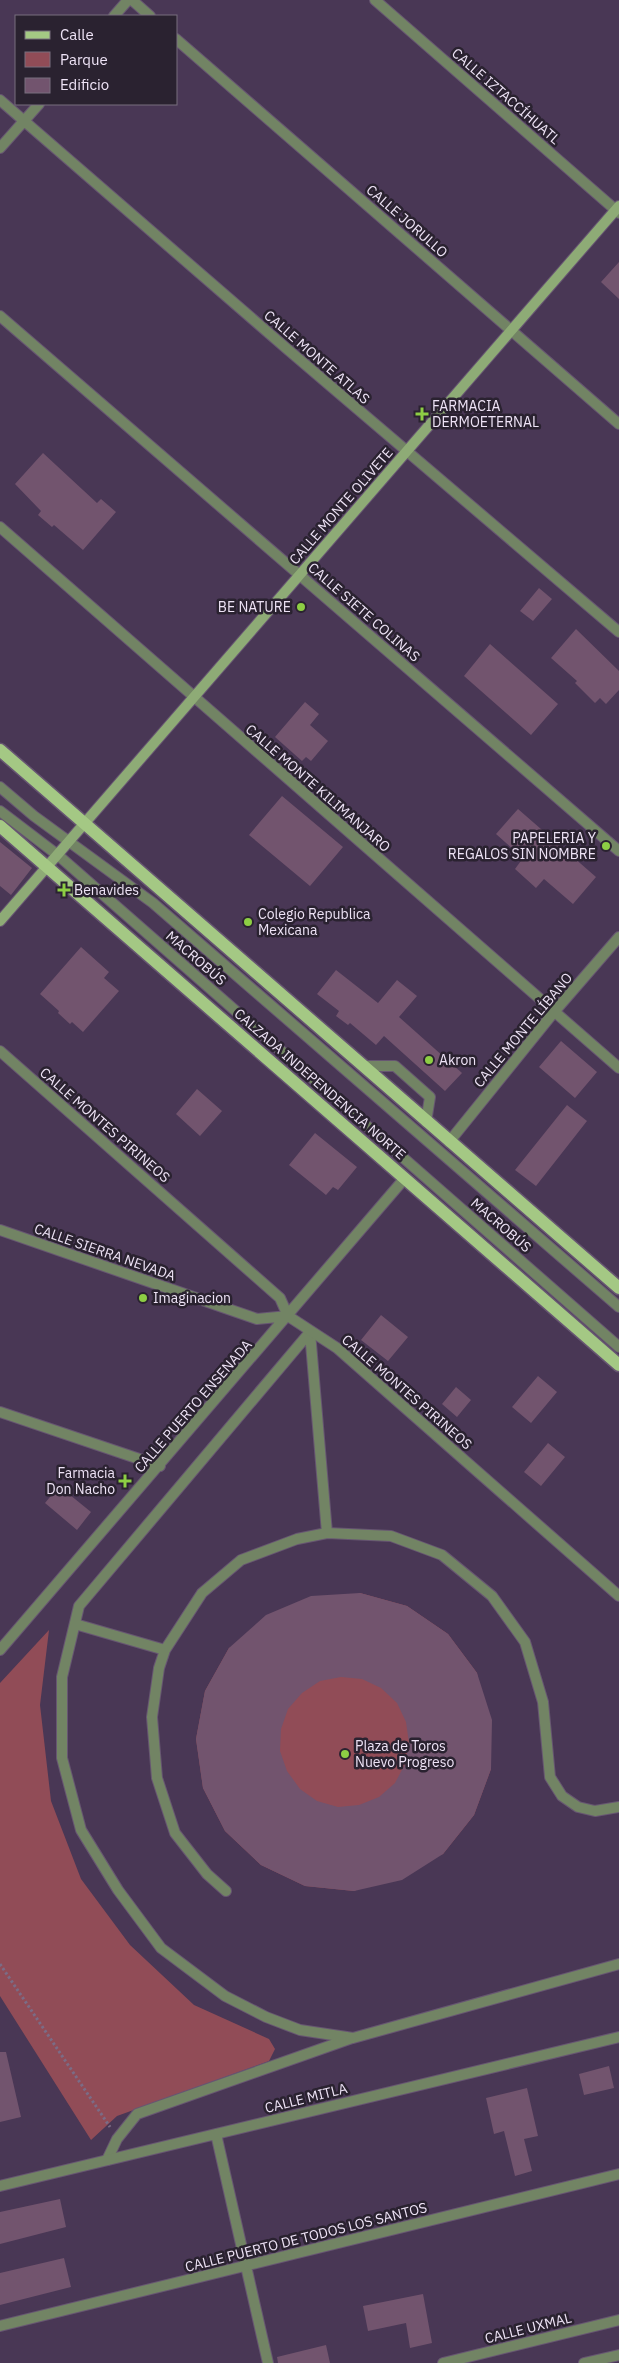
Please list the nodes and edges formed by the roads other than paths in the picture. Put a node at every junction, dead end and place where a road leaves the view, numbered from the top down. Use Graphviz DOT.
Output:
graph roads {
  1 [pos="130,0"];
  2 [pos="375,0"];
  3 [pos="115,15"];
  4 [pos="149,15"];
  5 [pos="178,41"];
  6 [pos="0,100"];
  7 [pos="38,105"];
  8 [pos="24,121"];
  9 [pos="0,148"];
  10 [pos="618,210"];
  11 [pos="0,316"];
  12 [pos="511,330"];
  13 [pos="619,424"];
  14 [pos="407,451"];
  15 [pos="0,527"];
  16 [pos="299,574"];
  17 [pos="619,632"];
  18 [pos="193,696"];
  19 [pos="0,750"];
  20 [pos="0,787"];
  21 [pos="0,811"];
  22 [pos="85,824"];
  23 [pos="0,826"];
  24 [pos="70,842"];
  25 [pos="619,851"];
  26 [pos="59,856"];
  27 [pos="48,868"];
  28 [pos="0,921"];
  29 [pos="619,937"];
  30 [pos="554,1012"];
  31 [pos="0,1050"];
  32 [pos="363,1066"];
  33 [pos="619,1068"];
  34 [pos="426,1122"];
  35 [pos="449,1142"];
  36 [pos="405,1178"];
  37 [pos="0,1230"];
  38 [pos="619,1288"];
  39 [pos="619,1307"];
  40 [pos="288,1316"];
  41 [pos="310,1332"];
  42 [pos="619,1347"];
  43 [pos="619,1365"];
  44 [pos="0,1412"];
  45 [pos="160,1466"];
  46 [pos="327,1533"];
  47 [pos="619,1596"];
  48 [pos="75,1624"];
  49 [pos="0,1650"];
  50 [pos="165,1650"];
  51 [pos="619,1807"];
  52 [pos="226,1891"];
  53 [pos="619,1964"];
  54 [pos="619,2037"];
  55 [pos="352,2038"];
  56 [pos="216,2134"];
  57 [pos="107,2160"];
  58 [pos="619,2174"];
  59 [pos="0,2186"];
  60 [pos="246,2266"];
  61 [pos="619,2320"];
  62 [pos="0,2326"];
  63 [pos="619,2355"];
  64 [pos="268,2363"];
  65 [pos="443,2363"];
  66 [pos="584,2363"];
  1 -- 3 [label="street"];
  1 -- 4 [label="street"];
  2 -- 10 [label="street, CALLE IZTACCÍHUATL"];
  5 -- 12 [label="street, CALLE JORULLO"];
  6 -- 8 [label="street, CALLE MONTE ATLAS"];
  7 -- 8 [label="street"];
  8 -- 9 [label="street"];
  8 -- 14 [label="street, CALLE MONTE ATLAS"];
  10 -- 12 [label="street, CALLE MONTE OLIVETE"];
  11 -- 16 [label="street, CALLE SIETE COLINAS"];
  12 -- 13 [label="street, CALLE JORULLO"];
  12 -- 14 [label="street, CALLE MONTE OLIVETE"];
  14 -- 16 [label="street, CALLE MONTE OLIVETE"];
  14 -- 17 [label="street, CALLE MONTE ATLAS"];
  15 -- 18 [label="street, CALLE MONTE KILIMANJARO"];
  16 -- 18 [label="street, CALLE MONTE OLIVETE"];
  16 -- 25 [label="street, CALLE SIETE COLINAS"];
  18 -- 22 [label="street, CALLE MONTE OLIVETE"];
  18 -- 30 [label="street, CALLE MONTE KILIMANJARO"];
  19 -- 22 [label="main road"];
  20 -- 24 [label="street, MACROBÚS"];
  21 -- 26 [label="street, MACROBÚS"];
  22 -- 24 [label="street, CALLE MONTE OLIVETE"];
  22 -- 32 [label="main road"];
  23 -- 27 [label="main road, CALZADA INDEPENDENCIA NORTE"];
  24 -- 26 [label="street, CALLE MONTE OLIVETE"];
  24 -- 39 [label="street, MACROBÚS"];
  26 -- 27 [label="street, CALLE MONTE OLIVETE"];
  26 -- 42 [label="street, MACROBÚS"];
  27 -- 28 [label="street, CALLE MONTE OLIVETE"];
  27 -- 36 [label="main road, CALZADA INDEPENDENCIA NORTE"];
  29 -- 30 [label="street, CALLE MONTE LÍBANO"];
  30 -- 33 [label="street, CALLE MONTE KILIMANJARO"];
  30 -- 35 [label="street, CALLE MONTE LÍBANO"];
  31 -- 40 [label="street, CALLE MONTES PIRINEOS"];
  32 -- 34 [label="main road"];
  32 -- 34 [label="street"];
  34 -- 35 [label="main road"];
  35 -- 38 [label="main road"];
  36 -- 40 [label="street, CALLE PUERTO ENSENADA"];
  36 -- 43 [label="main road, CALZADA INDEPENDENCIA NORTE"];
  37 -- 40 [label="street, CALLE SIERRA NEVADA"];
  40 -- 41 [label="street, CALLE MONTES PIRINEOS"];
  40 -- 45 [label="street, CALLE PUERTO ENSENADA"];
  41 -- 46 [label="street"];
  41 -- 47 [label="street, CALLE MONTES PIRINEOS"];
  41 -- 48 [label="street"];
  44 -- 45 [label="street"];
  45 -- 49 [label="street, CALLE PUERTO ENSENADA"];
  46 -- 50 [label="street"];
  46 -- 51 [label="street"];
  48 -- 50 [label="street"];
  48 -- 55 [label="street"];
  50 -- 52 [label="street"];
  53 -- 55 [label="street"];
  54 -- 56 [label="street, CALLE MITLA"];
  55 -- 57 [label="street"];
  56 -- 57 [label="street, CALLE MITLA"];
  56 -- 60 [label="street"];
  57 -- 59 [label="street, CALLE MITLA"];
  58 -- 60 [label="street, CALLE PUERTO DE TODOS LOS SANTOS"];
  60 -- 62 [label="street, CALLE PUERTO DE TODOS LOS SANTOS"];
  60 -- 64 [label="street"];
  61 -- 65 [label="street, CALLE UXMAL"];
  63 -- 66 [label="street"];
}
